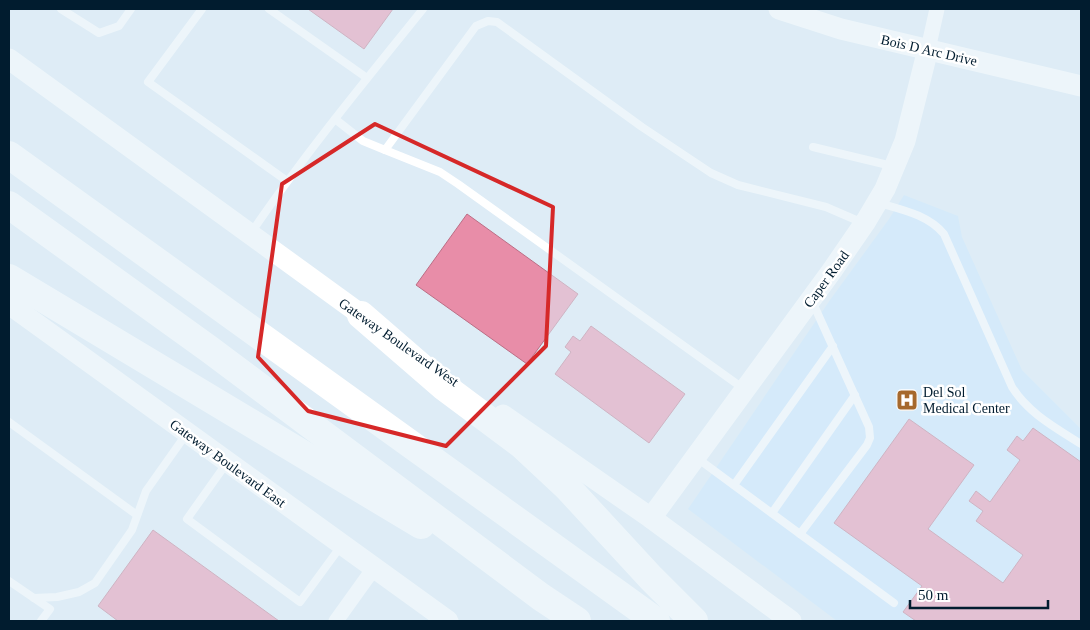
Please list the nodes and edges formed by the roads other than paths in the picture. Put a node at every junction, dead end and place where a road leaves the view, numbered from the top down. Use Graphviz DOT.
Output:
graph roads {
  1 [pos="61,9"];
  2 [pos="131,9"];
  3 [pos="202,9"];
  4 [pos="269,9"];
  5 [pos="423,9"];
  6 [pos="779,9"];
  7 [pos="937,9"];
  8 [pos="928,49"];
  9 [pos="9,59"];
  10 [pos="367,78"];
  11 [pos="1081,86"];
  12 [pos="335,119"];
  13 [pos="813,147"];
  14 [pos="385,150"];
  15 [pos="9,155"];
  16 [pos="894,167"];
  17 [pos="286,182"];
  18 [pos="877,202"];
  19 [pos="9,205"];
  20 [pos="864,224"];
  21 [pos="250,235"];
  22 [pos="9,278"];
  23 [pos="812,299"];
  24 [pos="9,304"];
  25 [pos="361,315"];
  26 [pos="833,346"];
  27 [pos="745,390"];
  28 [pos="855,395"];
  29 [pos="9,422"];
  30 [pos="187,433"];
  31 [pos="1081,444"];
  32 [pos="696,457"];
  33 [pos="228,462"];
  34 [pos="734,485"];
  35 [pos="772,513"];
  36 [pos="137,516"];
  37 [pos="651,518"];
  38 [pos="800,534"];
  39 [pos="342,545"];
  40 [pos="374,568"];
  41 [pos="9,581"];
  42 [pos="541,597"];
  43 [pos="34,598"];
  44 [pos="894,603"];
  45 [pos="41,621"];
  46 [pos="336,621"];
  47 [pos="448,621"];
  48 [pos="577,621"];
  49 [pos="656,621"];
  50 [pos="694,621"];
  51 [pos="791,621"];
  1 -- 2 [label="lane"];
  3 -- 17 [label="lane"];
  4 -- 10 [label="lane"];
  5 -- 10 [label="lane"];
  6 -- 8 [label="main road, Bois D Arc Drive"];
  7 -- 8 [label="street, Caper Road"];
  8 -- 11 [label="main road, Bois D Arc Drive"];
  8 -- 16 [label="main road, Caper Road"];
  9 -- 21 [label="main road, Gateway Boulevard West"];
  10 -- 12 [label="lane"];
  12 -- 14 [label="lane"];
  12 -- 17 [label="lane"];
  13 -- 16 [label="lane"];
  14 -- 20 [label="lane"];
  14 -- 27 [label="lane"];
  15 -- 49 [label="highway"];
  16 -- 18 [label="main road, Caper Road"];
  17 -- 21 [label="lane"];
  18 -- 20 [label="main road, Caper Road"];
  18 -- 31 [label="lane"];
  19 -- 42 [label="highway"];
  20 -- 23 [label="main road, Caper Road"];
  21 -- 25 [label="main road, Gateway Boulevard West"];
  22 -- 42 [label="highway"];
  23 -- 26 [label="lane"];
  23 -- 27 [label="main road, Caper Road"];
  24 -- 30 [label="main road, Gateway Boulevard East"];
  25 -- 37 [label="main road, Gateway Boulevard West"];
  25 -- 50 [label="highway"];
  26 -- 28 [label="lane"];
  26 -- 34 [label="lane"];
  27 -- 32 [label="main road, Caper Road"];
  28 -- 35 [label="lane"];
  28 -- 38 [label="lane"];
  29 -- 36 [label="lane"];
  30 -- 33 [label="main road, Gateway Boulevard East"];
  30 -- 36 [label="lane"];
  32 -- 34 [label="lane"];
  32 -- 37 [label="main road, Caper Road"];
  33 -- 39 [label="main road, Gateway Boulevard East"];
  33 -- 39 [label="lane"];
  34 -- 35 [label="lane"];
  35 -- 38 [label="lane"];
  36 -- 43 [label="lane"];
  37 -- 51 [label="main road, Gateway Boulevard West"];
  38 -- 44 [label="lane"];
  39 -- 40 [label="main road, Gateway Boulevard East"];
  40 -- 46 [label="street"];
  40 -- 47 [label="main road, Gateway Boulevard East"];
  41 -- 43 [label="lane"];
  42 -- 48 [label="highway"];
  43 -- 45 [label="lane"];
}
